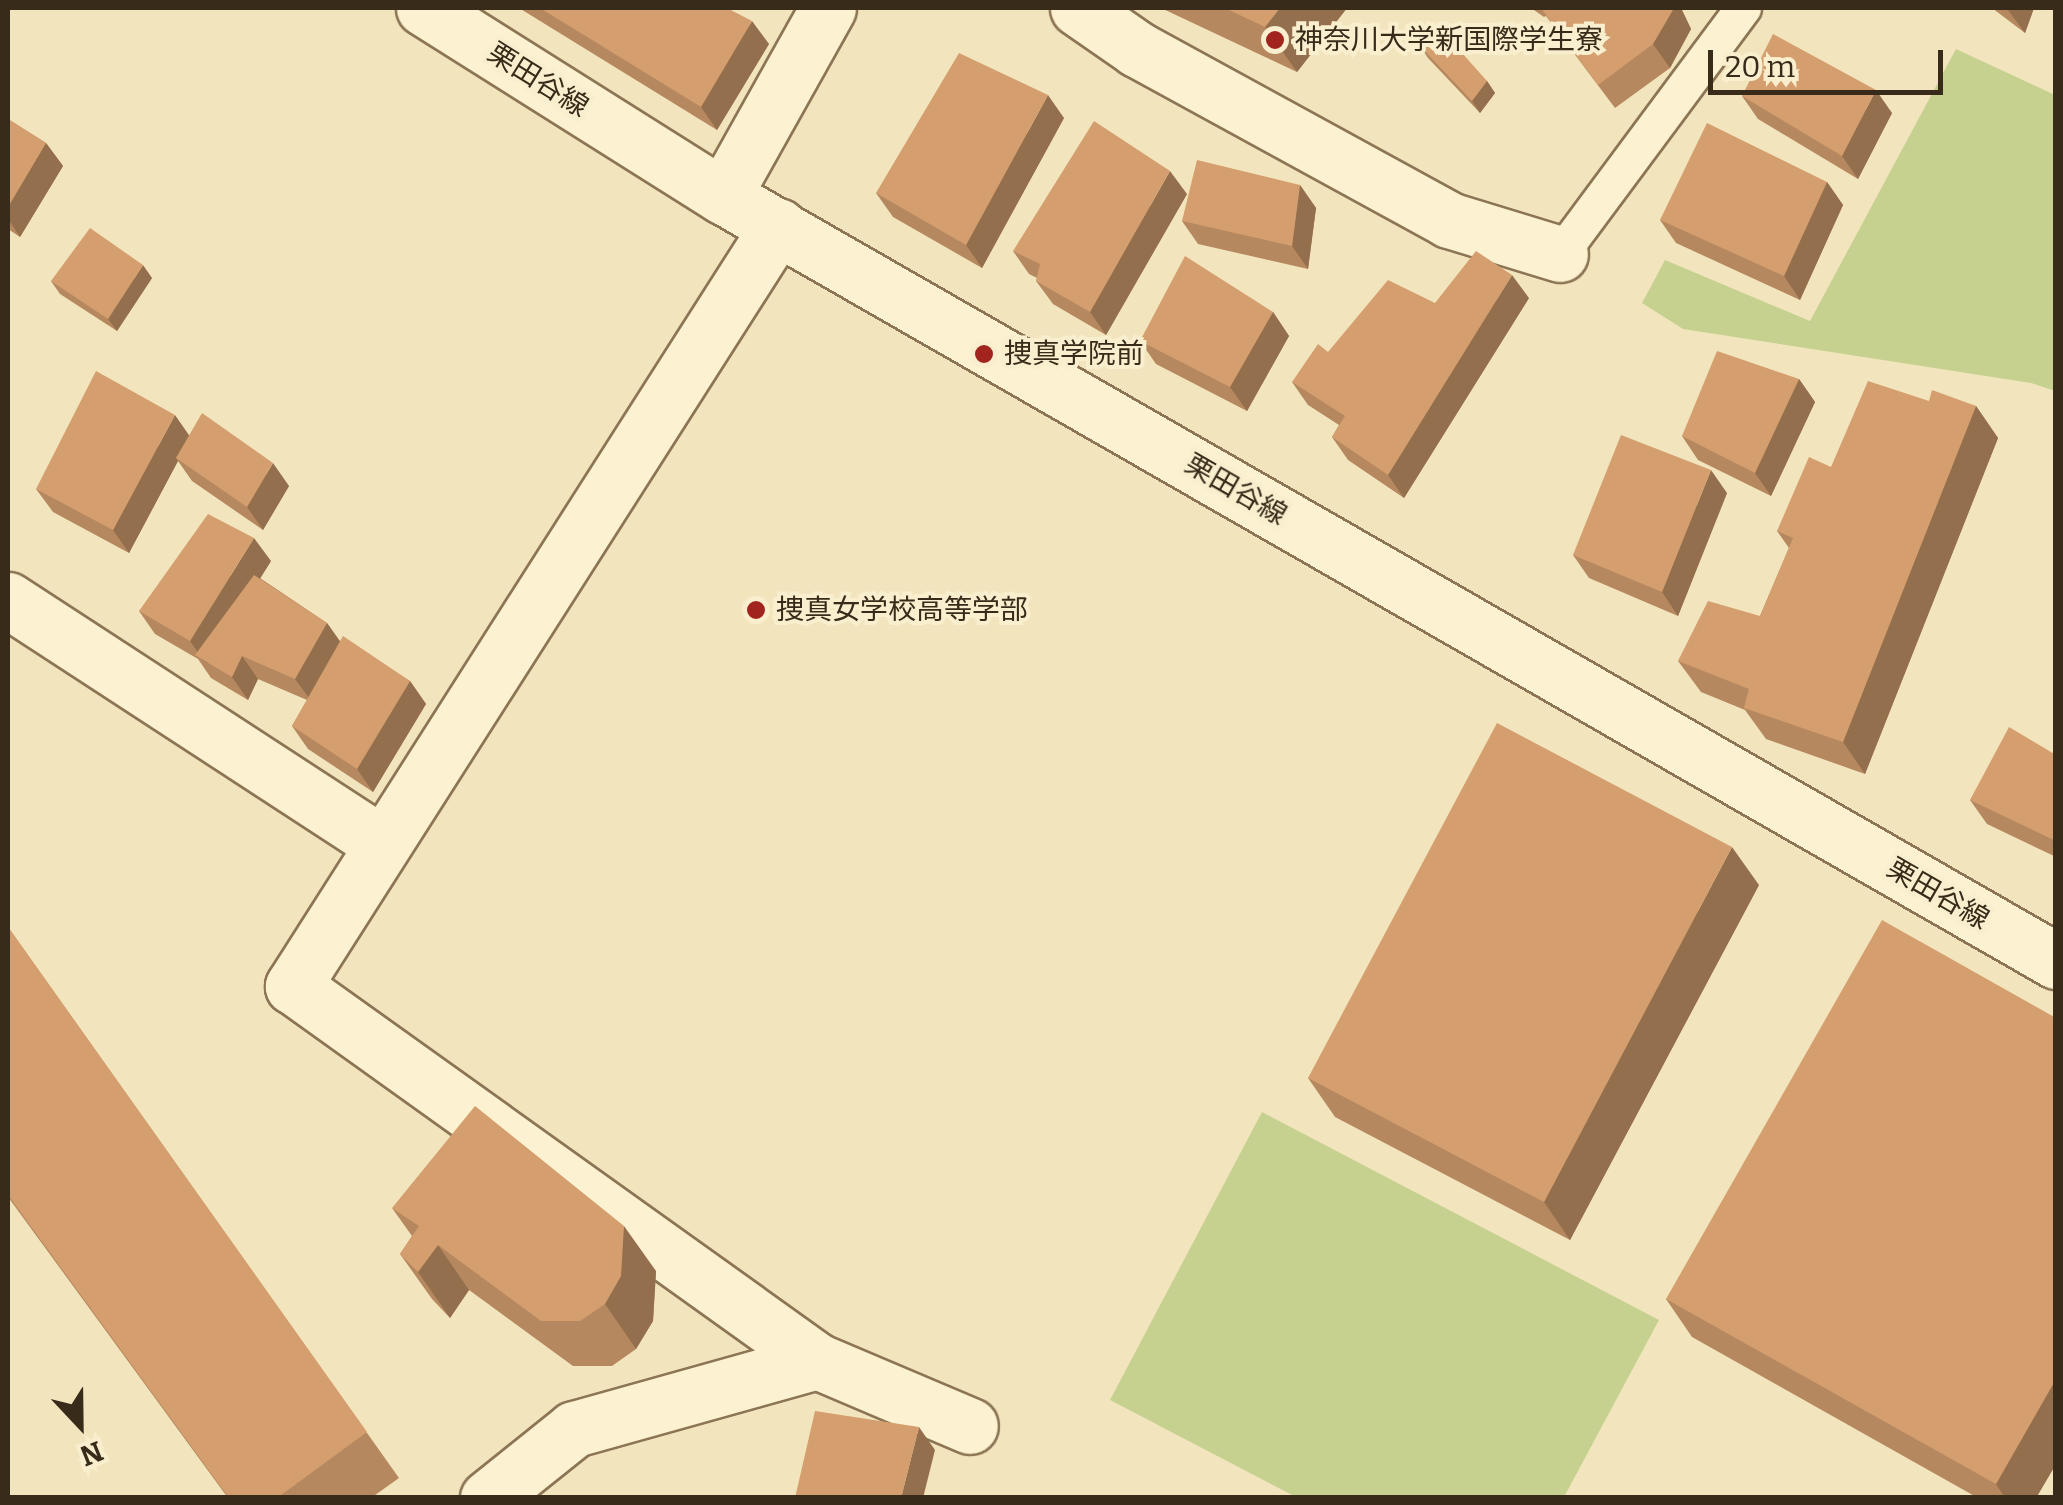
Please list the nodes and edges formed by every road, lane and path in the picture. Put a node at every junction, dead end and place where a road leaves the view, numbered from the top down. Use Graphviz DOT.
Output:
graph roads {
  1 [pos="424,8"];
  2 [pos="828,8"];
  3 [pos="1078,8"];
  4 [pos="1733,12"];
  5 [pos="723,196"];
  6 [pos="778,226"];
  7 [pos="1560,254"];
  8 [pos="8,600"];
  9 [pos="383,844"];
  10 [pos="2056,961"];
  11 [pos="816,1361"];
  12 [pos="970,1426"];
  13 [pos="488,1498"];
  1 -- 5 [label="street, 栗田谷線"];
  2 -- 5 [label="street"];
  3 -- 7 [label="street"];
  4 -- 7 [label="lane"];
  5 -- 6 [label="street, 栗田谷線"];
  6 -- 9 [label="street"];
  6 -- 10 [label="street, 栗田谷線"];
  8 -- 9 [label="street"];
  9 -- 11 [label="street"];
  11 -- 12 [label="street"];
  11 -- 13 [label="street"];
}
